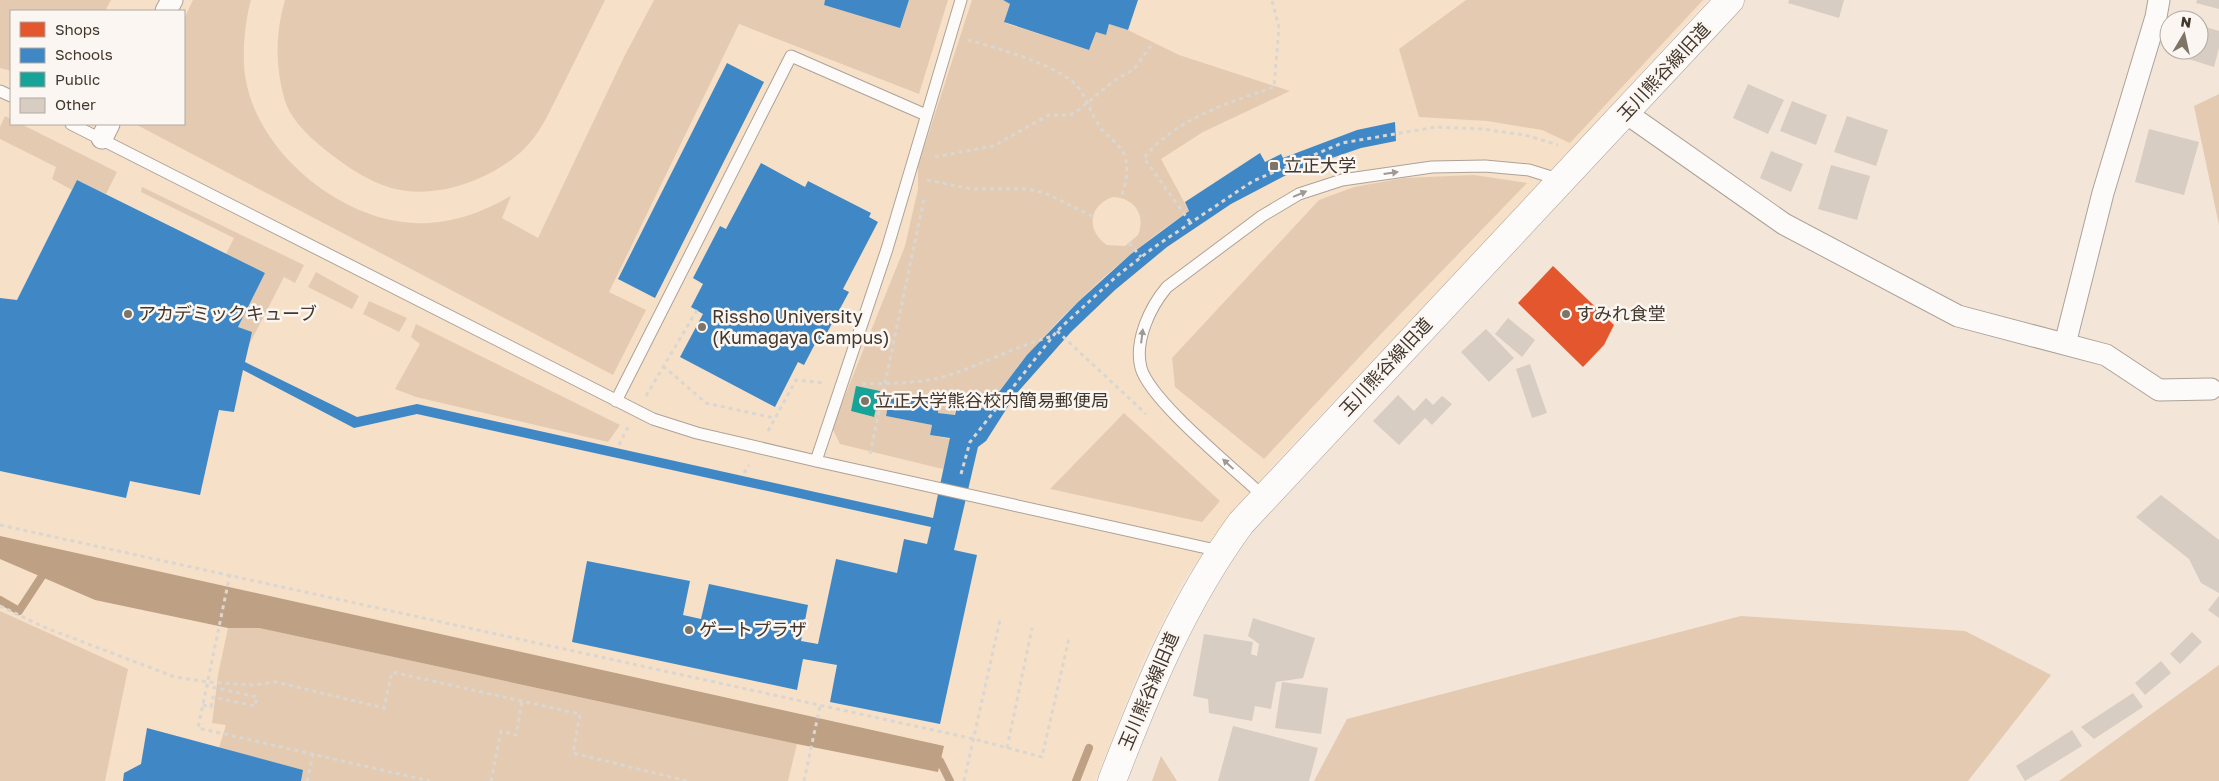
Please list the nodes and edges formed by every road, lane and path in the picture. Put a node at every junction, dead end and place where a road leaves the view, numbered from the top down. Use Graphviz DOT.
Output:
graph roads {
  1 [pos="961,0"];
  2 [pos="1272,0"];
  3 [pos="1730,0"];
  4 [pos="2159,0"];
  5 [pos="951,35"];
  6 [pos="1153,43"];
  7 [pos="1087,102"];
  8 [pos="1626,113"];
  9 [pos="926,115"];
  10 [pos="76,125"];
  11 [pos="106,131"];
  12 [pos="914,158"];
  13 [pos="1562,181"];
  14 [pos="924,187"];
  15 [pos="924,196"];
  16 [pos="1121,197"];
  17 [pos="1092,216"];
  18 [pos="1190,222"];
  19 [pos="1129,243"];
  20 [pos="1140,258"];
  21 [pos="697,310"];
  22 [pos="1057,331"];
  23 [pos="1053,336"];
  24 [pos="2065,344"];
  25 [pos="663,366"];
  26 [pos="885,383"];
  27 [pos="2211,389"];
  28 [pos="616,400"];
  29 [pos="637,411"];
  30 [pos="774,418"];
  31 [pos="1151,419"];
  32 [pos="619,444"];
  33 [pos="816,461"];
  34 [pos="866,472"];
  35 [pos="1264,497"];
  36 [pos="0,525"];
  37 [pos="1220,551"];
  38 [pos="230,574"];
  39 [pos="0,606"];
  40 [pos="1000,620"];
  41 [pos="1032,628"];
  42 [pos="1069,638"];
  43 [pos="208,684"];
  44 [pos="522,701"];
  45 [pos="203,706"];
  46 [pos="820,706"];
  47 [pos="974,739"];
  48 [pos="1007,748"];
  49 [pos="313,755"];
  50 [pos="307,781"];
  51 [pos="430,781"];
  52 [pos="491,781"];
  53 [pos="687,781"];
  54 [pos="804,781"];
  55 [pos="964,781"];
  56 [pos="1112,781"];
  1 -- 5 [label="lane"];
  2 -- 18 [label="path"];
  3 -- 8 [label="street, 玉川熊谷線旧道"];
  4 -- 24 [label="street"];
  5 -- 7 [label="path"];
  5 -- 9 [label="lane"];
  6 -- 7 [label="path"];
  7 -- 12 [label="path"];
  7 -- 16 [label="path"];
  8 -- 13 [label="street, 玉川熊谷線旧道"];
  8 -- 24 [label="street"];
  9 -- 12 [label="lane"];
  9 -- 28 [label="lane"];
  10 -- 11 [label="lane"];
  11 -- 28 [label="lane"];
  12 -- 33 [label="lane"];
  13 -- 35 [label="street, 玉川熊谷線旧道"];
  35 -- 13 [label="lane, one-way"];
  14 -- 17 [label="path"];
  15 -- 26 [label="path"];
  19 -- 20 [label="path"];
  21 -- 25 [label="path"];
  22 -- 31 [label="path"];
  23 -- 26 [label="path"];
  24 -- 27 [label="street"];
  25 -- 29 [label="path"];
  25 -- 30 [label="path"];
  26 -- 34 [label="path"];
  28 -- 29 [label="lane"];
  29 -- 32 [label="path"];
  29 -- 33 [label="lane"];
  33 -- 34 [label="lane"];
  34 -- 37 [label="lane"];
  35 -- 37 [label="street, 玉川熊谷線旧道"];
  36 -- 38 [label="path"];
  37 -- 56 [label="street, 玉川熊谷線旧道"];
  38 -- 43 [label="path"];
  38 -- 46 [label="path"];
  39 -- 43 [label="path"];
  40 -- 47 [label="path"];
  41 -- 48 [label="path"];
  42 -- 48 [label="path"];
  43 -- 44 [label="path"];
  43 -- 45 [label="path"];
  43 -- 45 [label="path"];
  44 -- 52 [label="path"];
  44 -- 53 [label="path"];
  45 -- 49 [label="path"];
  46 -- 47 [label="path"];
  46 -- 54 [label="path"];
  47 -- 48 [label="path"];
  47 -- 55 [label="path"];
  49 -- 50 [label="path"];
  49 -- 51 [label="path"];
}
